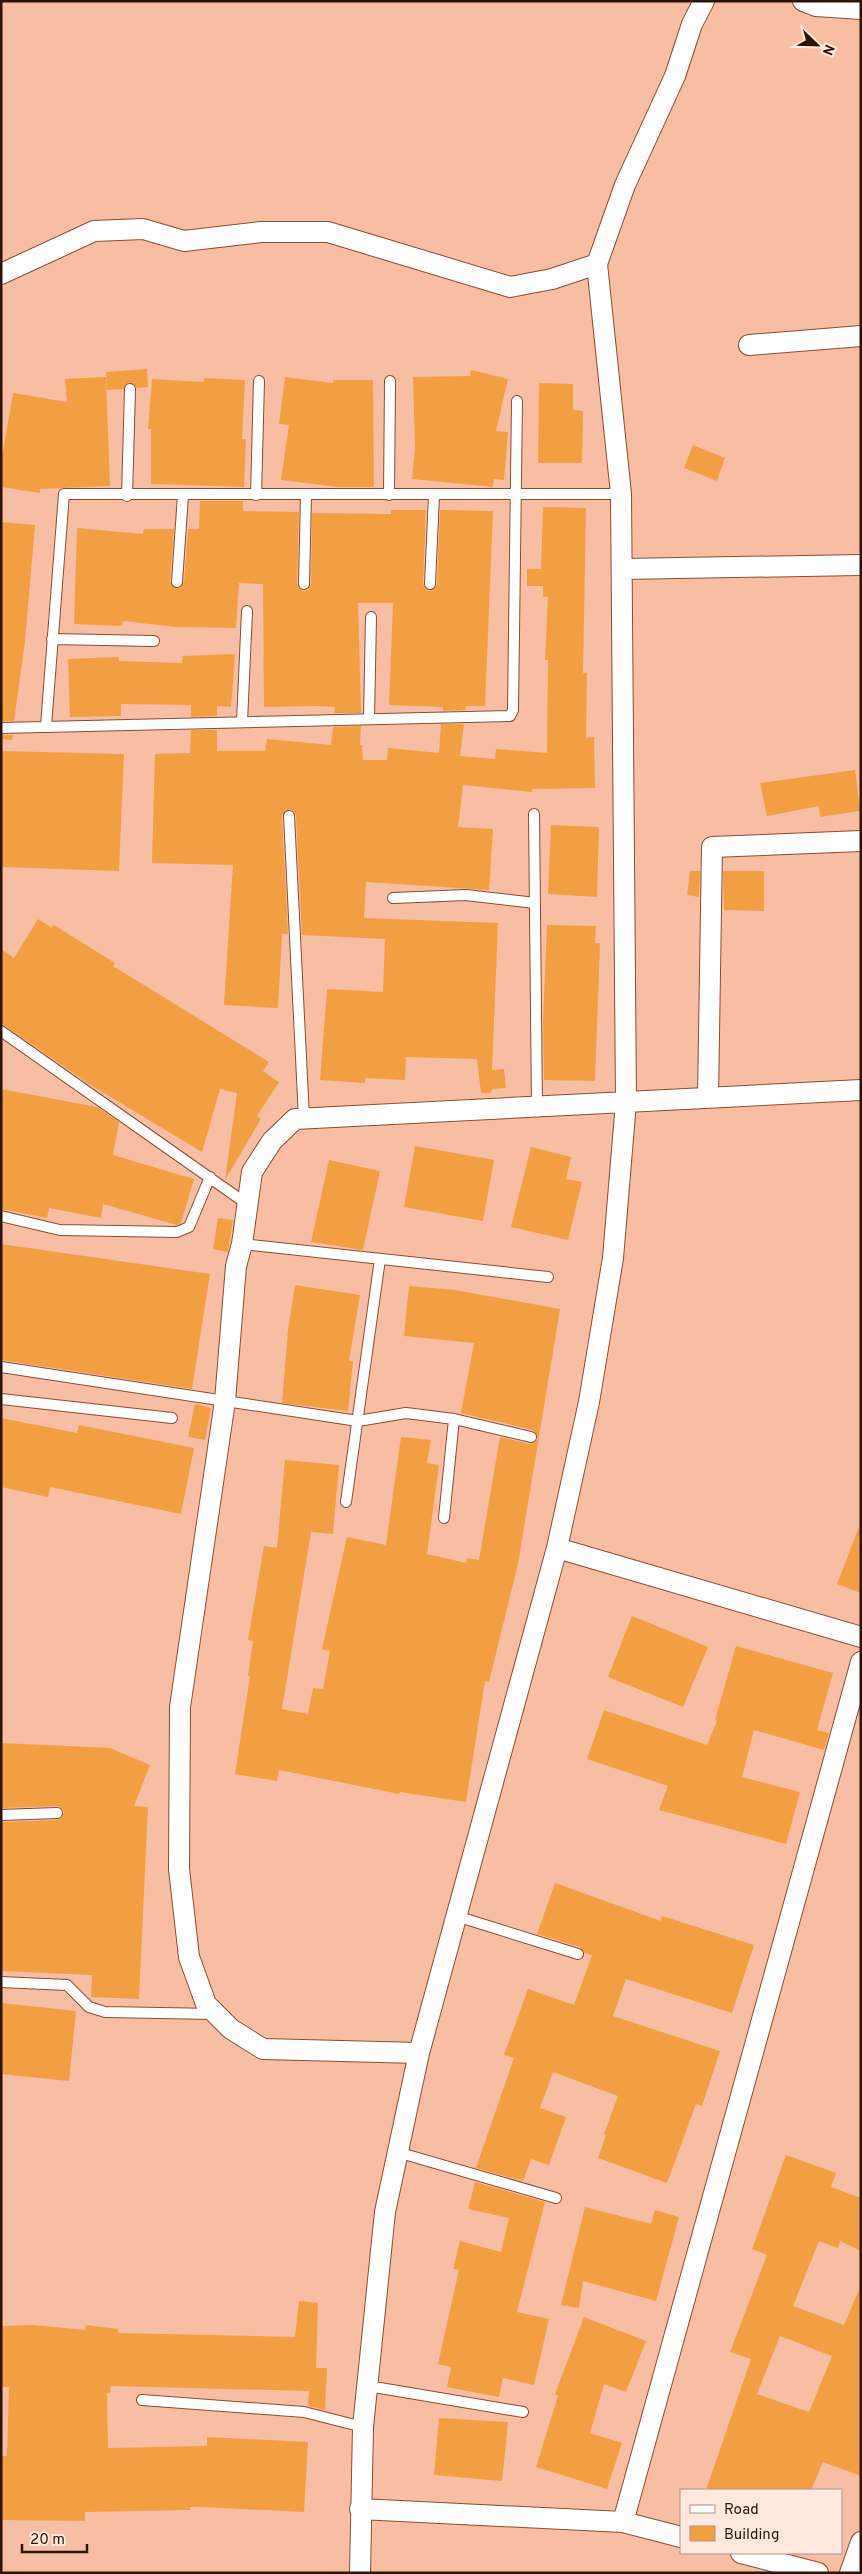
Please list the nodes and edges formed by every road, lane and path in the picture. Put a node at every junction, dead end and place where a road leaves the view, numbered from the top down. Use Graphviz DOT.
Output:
graph roads {
  1 [pos="704,1"];
  2 [pos="803,1"];
  3 [pos="861,9"];
  4 [pos="597,264"];
  5 [pos="1,274"];
  6 [pos="861,336"];
  7 [pos="749,345"];
  8 [pos="259,381"];
  9 [pos="390,381"];
  10 [pos="130,389"];
  11 [pos="517,401"];
  12 [pos="621,494"];
  13 [pos="183,495"];
  14 [pos="256,495"];
  15 [pos="306,495"];
  16 [pos="389,495"];
  17 [pos="434,495"];
  18 [pos="517,495"];
  19 [pos="127,496"];
  20 [pos="861,565"];
  21 [pos="622,569"];
  22 [pos="177,582"];
  23 [pos="304,584"];
  24 [pos="430,584"];
  25 [pos="247,610"];
  26 [pos="371,617"];
  27 [pos="52,638"];
  28 [pos="154,641"];
  29 [pos="369,719"];
  30 [pos="242,722"];
  31 [pos="46,726"];
  32 [pos="1,728"];
  33 [pos="534,814"];
  34 [pos="289,816"];
  35 [pos="861,841"];
  36 [pos="393,898"];
  37 [pos="535,903"];
  38 [pos="1,1031"];
  39 [pos="861,1090"];
  40 [pos="708,1098"];
  41 [pos="626,1102"];
  42 [pos="537,1107"];
  43 [pos="304,1118"];
  44 [pos="210,1177"];
  45 [pos="247,1204"];
  46 [pos="1,1216"];
  47 [pos="242,1244"];
  48 [pos="380,1259"];
  49 [pos="548,1277"];
  50 [pos="1,1367"];
  51 [pos="1,1399"];
  52 [pos="225,1401"];
  53 [pos="172,1418"];
  54 [pos="454,1419"];
  55 [pos="358,1421"];
  56 [pos="532,1438"];
  57 [pos="346,1502"];
  58 [pos="444,1518"];
  59 [pos="558,1548"];
  60 [pos="861,1637"];
  61 [pos="861,1662"];
  62 [pos="58,1813"];
  63 [pos="1,1815"];
  64 [pos="456,1916"];
  65 [pos="578,1954"];
  66 [pos="1,1982"];
  67 [pos="217,2014"];
  68 [pos="419,2053"];
  69 [pos="398,2152"];
  70 [pos="556,2198"];
  71 [pos="368,2386"];
  72 [pos="142,2400"];
  73 [pos="523,2412"];
  74 [pos="363,2427"];
  75 [pos="360,2509"];
  76 [pos="622,2522"];
  77 [pos="680,2537"];
  78 [pos="861,2542"];
  79 [pos="745,2554"];
  80 [pos="360,2573"];
  81 [pos="818,2573"];
  82 [pos="850,2573"];
  1 -- 4 [label="street"];
  2 -- 3 [label="street"];
  4 -- 5 [label="street"];
  4 -- 12 [label="street"];
  6 -- 7 [label="street"];
  8 -- 14 [label="lane"];
  9 -- 16 [label="lane"];
  10 -- 19 [label="lane"];
  11 -- 18 [label="lane"];
  12 -- 18 [label="lane"];
  12 -- 21 [label="street"];
  13 -- 14 [label="lane"];
  13 -- 19 [label="lane"];
  13 -- 22 [label="lane"];
  14 -- 15 [label="lane"];
  15 -- 16 [label="lane"];
  15 -- 23 [label="lane"];
  16 -- 17 [label="lane"];
  17 -- 18 [label="lane"];
  17 -- 24 [label="lane"];
  18 -- 29 [label="lane"];
  19 -- 27 [label="lane"];
  20 -- 21 [label="street"];
  21 -- 41 [label="street"];
  25 -- 30 [label="lane"];
  26 -- 29 [label="lane"];
  27 -- 28 [label="lane"];
  27 -- 31 [label="lane"];
  29 -- 30 [label="lane"];
  30 -- 31 [label="lane"];
  31 -- 32 [label="lane"];
  33 -- 37 [label="lane"];
  34 -- 43 [label="lane"];
  35 -- 40 [label="street"];
  36 -- 37 [label="lane"];
  37 -- 42 [label="lane"];
  38 -- 44 [label="lane"];
  39 -- 40 [label="street"];
  40 -- 41 [label="street"];
  41 -- 42 [label="street"];
  41 -- 59 [label="street"];
  42 -- 43 [label="street"];
  43 -- 45 [label="street"];
  44 -- 45 [label="lane"];
  44 -- 46 [label="lane"];
  45 -- 47 [label="street"];
  47 -- 48 [label="lane"];
  47 -- 52 [label="street"];
  48 -- 49 [label="lane"];
  48 -- 55 [label="lane"];
  50 -- 52 [label="lane"];
  51 -- 53 [label="lane"];
  52 -- 55 [label="lane"];
  52 -- 67 [label="street"];
  54 -- 55 [label="lane"];
  54 -- 56 [label="lane"];
  54 -- 58 [label="lane"];
  55 -- 57 [label="lane"];
  59 -- 60 [label="street"];
  59 -- 64 [label="street"];
  61 -- 76 [label="street"];
  62 -- 63 [label="lane"];
  64 -- 65 [label="lane"];
  64 -- 68 [label="street"];
  66 -- 67 [label="lane"];
  67 -- 68 [label="street"];
  68 -- 69 [label="street"];
  69 -- 70 [label="lane"];
  69 -- 71 [label="street"];
  71 -- 73 [label="lane"];
  71 -- 74 [label="street"];
  72 -- 74 [label="lane"];
  74 -- 75 [label="street"];
  75 -- 76 [label="street"];
  75 -- 80 [label="street"];
  76 -- 77 [label="street"];
  78 -- 82 [label="street"];
  79 -- 81 [label="street"];
}
